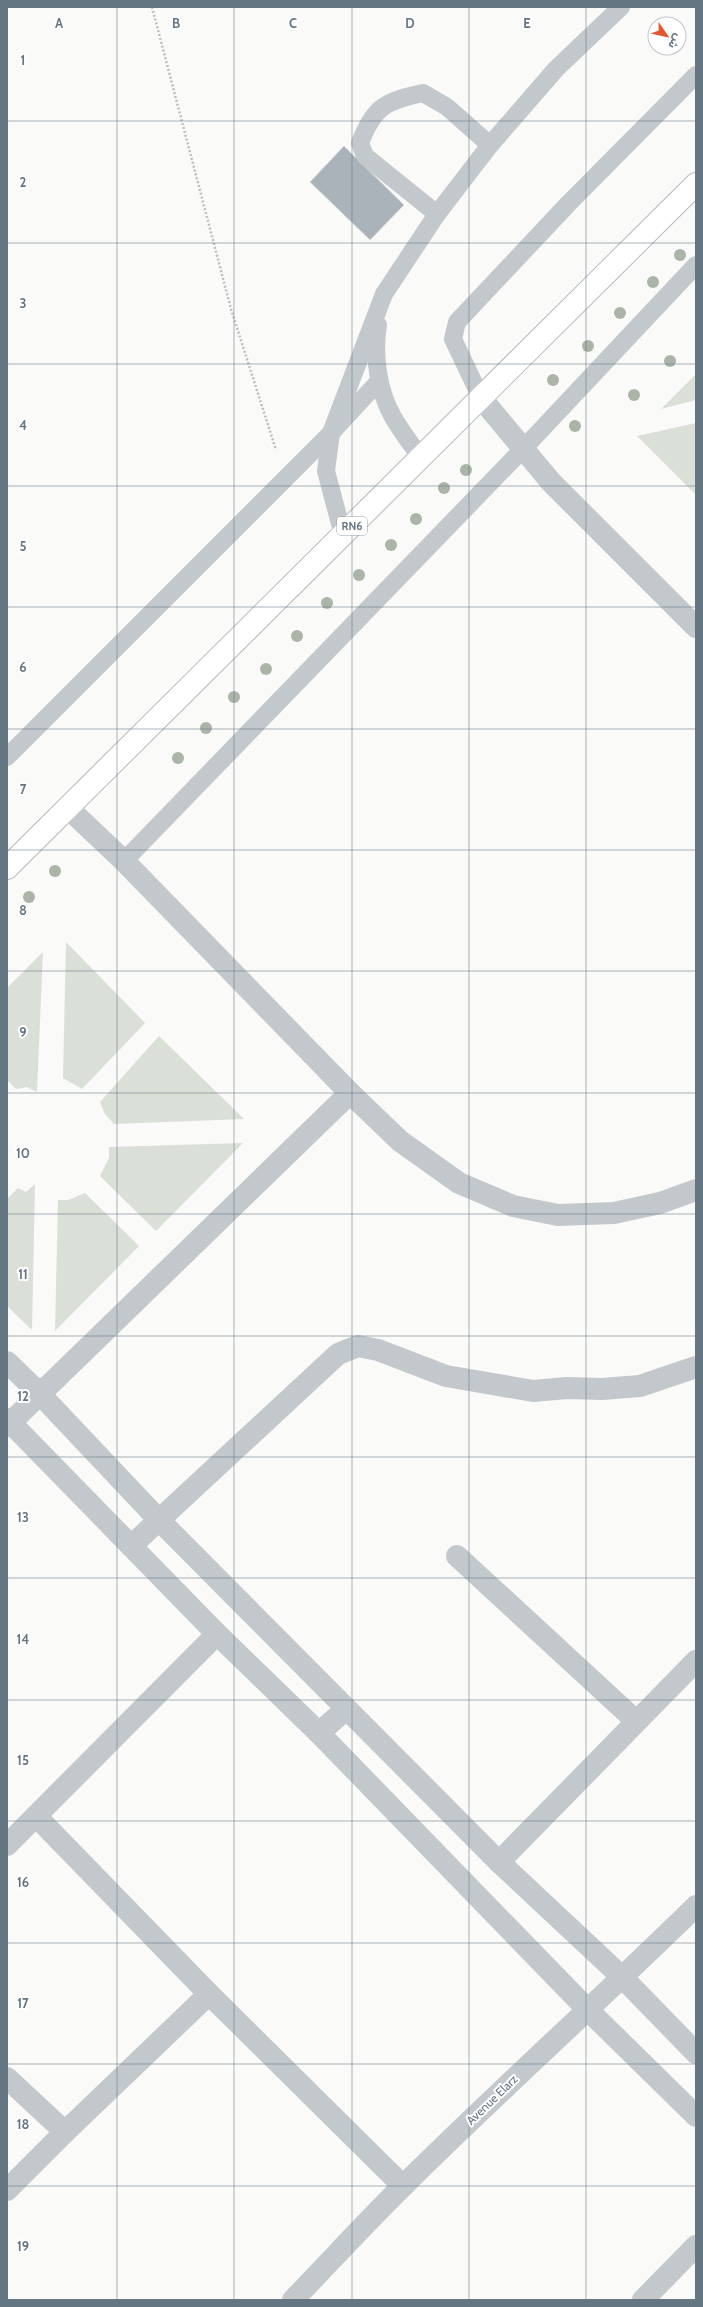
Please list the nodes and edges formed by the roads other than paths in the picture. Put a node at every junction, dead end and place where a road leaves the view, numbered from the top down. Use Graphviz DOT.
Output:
graph roads {
  1 [pos="620,7"];
  2 [pos="696,75"];
  3 [pos="490,145"];
  4 [pos="696,184"];
  5 [pos="437,214"];
  6 [pos="696,265"];
  7 [pos="384,294"];
  8 [pos="379,380"];
  9 [pos="481,398"];
  10 [pos="331,433"];
  11 [pos="523,450"];
  12 [pos="420,458"];
  13 [pos="343,535"];
  14 [pos="696,627"];
  15 [pos="7,757"];
  16 [pos="68,808"];
  17 [pos="124,861"];
  18 [pos="7,868"];
  19 [pos="350,1093"];
  20 [pos="696,1190"];
  21 [pos="7,1362"];
  22 [pos="696,1367"];
  23 [pos="40,1394"];
  24 [pos="8,1423"];
  25 [pos="159,1520"];
  26 [pos="131,1546"];
  27 [pos="457,1556"];
  28 [pos="217,1634"];
  29 [pos="696,1661"];
  30 [pos="346,1709"];
  31 [pos="636,1721"];
  32 [pos="319,1733"];
  33 [pos="36,1816"];
  34 [pos="7,1845"];
  35 [pos="499,1862"];
  36 [pos="696,1906"];
  37 [pos="623,1978"];
  38 [pos="209,1994"];
  39 [pos="587,2009"];
  40 [pos="696,2053"];
  41 [pos="7,2078"];
  42 [pos="696,2116"];
  43 [pos="65,2132"];
  44 [pos="403,2186"];
  45 [pos="7,2190"];
  46 [pos="696,2246"];
  47 [pos="297,2299"];
  48 [pos="643,2300"];
  1 -- 3 [label="lane"];
  2 -- 9 [label="lane"];
  3 -- 5 [label="lane"];
  3 -- 5 [label="lane"];
  4 -- 9 [label="main road, RN6"];
  5 -- 7 [label="lane"];
  6 -- 11 [label="lane"];
  7 -- 8 [label="lane"];
  7 -- 10 [label="lane"];
  8 -- 10 [label="lane"];
  8 -- 12 [label="lane"];
  9 -- 11 [label="street"];
  9 -- 12 [label="main road, RN6"];
  10 -- 13 [label="lane"];
  10 -- 15 [label="lane"];
  11 -- 14 [label="street"];
  11 -- 17 [label="lane"];
  12 -- 13 [label="main road, RN6"];
  13 -- 16 [label="main road, RN6"];
  16 -- 17 [label="street"];
  16 -- 18 [label="main road, RN6"];
  17 -- 19 [label="street"];
  19 -- 20 [label="street"];
  19 -- 23 [label="street"];
  21 -- 23 [label="street"];
  22 -- 25 [label="street"];
  23 -- 24 [label="street"];
  23 -- 25 [label="street"];
  24 -- 26 [label="street"];
  25 -- 26 [label="street"];
  25 -- 30 [label="street"];
  26 -- 28 [label="street"];
  27 -- 31 [label="street"];
  28 -- 32 [label="street"];
  28 -- 33 [label="street"];
  29 -- 31 [label="street"];
  30 -- 32 [label="street"];
  30 -- 35 [label="street"];
  31 -- 35 [label="street"];
  32 -- 39 [label="street"];
  33 -- 34 [label="street"];
  33 -- 38 [label="street"];
  35 -- 37 [label="street"];
  36 -- 37 [label="street, Avenue Elarz"];
  37 -- 39 [label="street, Avenue Elarz"];
  37 -- 40 [label="street"];
  38 -- 43 [label="street"];
  38 -- 44 [label="street"];
  39 -- 42 [label="street"];
  39 -- 44 [label="street, Avenue Elarz"];
  41 -- 43 [label="street"];
  43 -- 45 [label="street"];
  44 -- 47 [label="street, Avenue Elarz"];
  46 -- 48 [label="street"];
}
